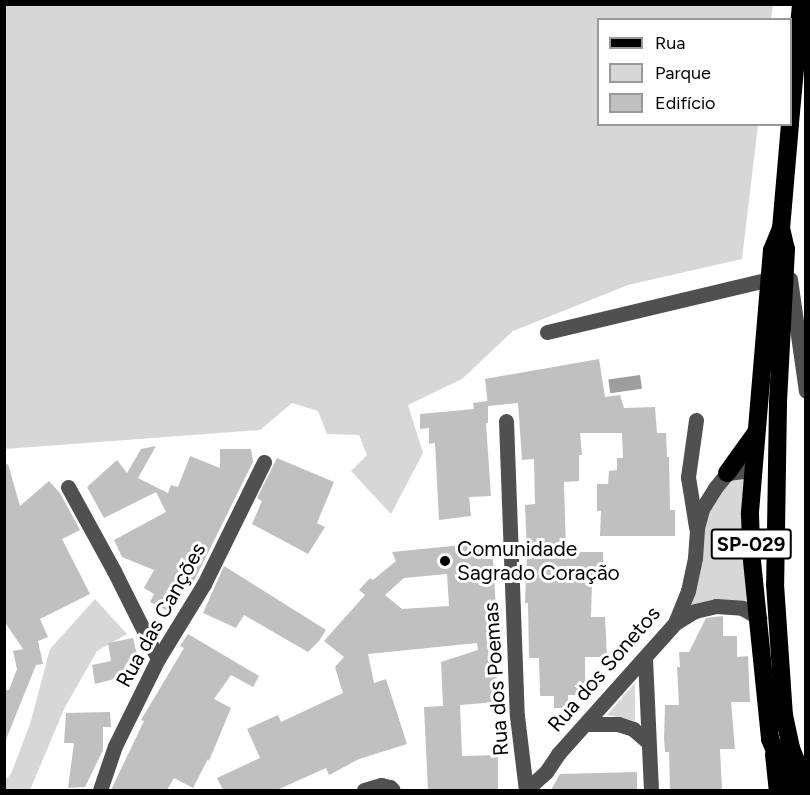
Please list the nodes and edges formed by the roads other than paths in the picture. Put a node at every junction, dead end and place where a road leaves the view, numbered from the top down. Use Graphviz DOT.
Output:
graph roads {
  1 [pos="801,4"];
  2 [pos="800,72"];
  3 [pos="792,114"];
  4 [pos="790,126"];
  5 [pos="781,228"];
  6 [pos="786,249"];
  7 [pos="770,279"];
  8 [pos="548,332"];
  9 [pos="806,391"];
  10 [pos="696,420"];
  11 [pos="506,421"];
  12 [pos="756,432"];
  13 [pos="264,462"];
  14 [pos="752,470"];
  15 [pos="728,473"];
  16 [pos="68,487"];
  17 [pos="696,528"];
  18 [pos="775,584"];
  19 [pos="759,618"];
  20 [pos="675,623"];
  21 [pos="645,658"];
  22 [pos="158,659"];
  23 [pos="586,724"];
  24 [pos="770,739"];
  25 [pos="648,742"];
  26 [pos="806,786"];
  27 [pos="100,790"];
  28 [pos="364,790"];
  29 [pos="393,790"];
  30 [pos="526,790"];
  31 [pos="651,790"];
  32 [pos="776,790"];
  33 [pos="791,790"];
  1 -- 2 [label="highway, SP-029"];
  2 -- 3 [label="highway, SP-029"];
  4 -- 5 [label="highway, SP-029"];
  5 -- 6 [label="highway, SP-029"];
  5 -- 7 [label="highway, SP-029"];
  6 -- 9 [label="street"];
  6 -- 18 [label="highway, SP-029"];
  7 -- 8 [label="street"];
  7 -- 12 [label="highway, SP-029"];
  10 -- 17 [label="street, Rua dos Sonetos"];
  11 -- 30 [label="street, Rua dos Poemas"];
  12 -- 14 [label="highway, SP-029"];
  12 -- 15 [label="highway"];
  13 -- 22 [label="street, Rua das Canções"];
  14 -- 15 [label="street"];
  14 -- 18 [label="highway"];
  14 -- 19 [label="highway, SP-029"];
  15 -- 17 [label="street, Rua dos Sonetos"];
  16 -- 22 [label="street"];
  17 -- 20 [label="street, Rua dos Sonetos"];
  18 -- 26 [label="highway, SP-029"];
  19 -- 20 [label="street"];
  19 -- 24 [label="highway, SP-029"];
  20 -- 21 [label="street, Rua dos Sonetos"];
  21 -- 23 [label="street, Rua dos Sonetos"];
  21 -- 25 [label="street"];
  22 -- 27 [label="street, Rua das Canções"];
  23 -- 25 [label="street"];
  23 -- 30 [label="street, Rua dos Sonetos"];
  24 -- 32 [label="main road"];
  24 -- 33 [label="highway, SP-029"];
  25 -- 31 [label="street"];
  28 -- 29 [label="street"];
}
